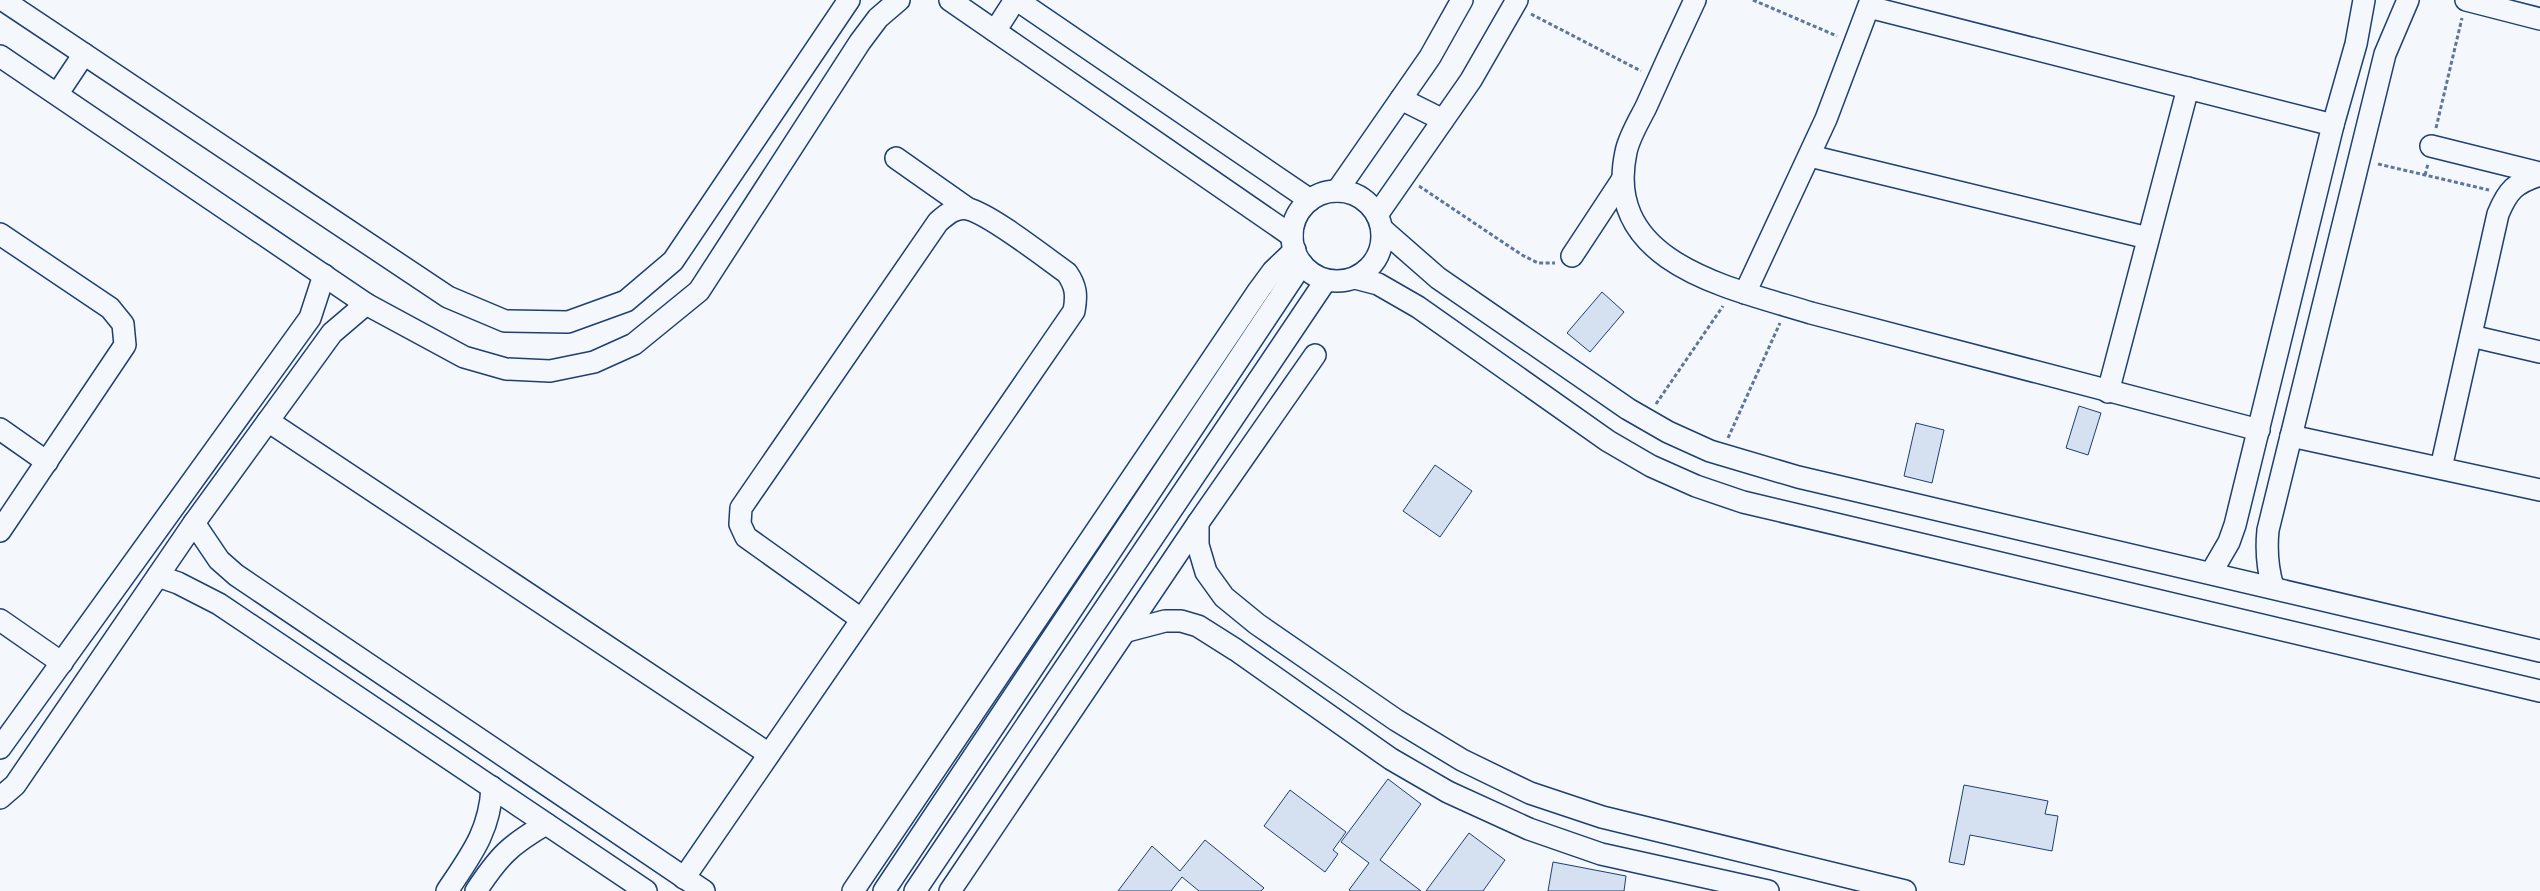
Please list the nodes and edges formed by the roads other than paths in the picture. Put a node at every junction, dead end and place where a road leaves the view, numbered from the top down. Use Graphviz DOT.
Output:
graph roads {
  1 [pos="3,0"];
  2 [pos="849,0"];
  3 [pos="900,0"];
  4 [pos="950,0"];
  5 [pos="1016,0"];
  6 [pos="1462,0"];
  7 [pos="1695,0"];
  8 [pos="2364,0"];
  9 [pos="2408,0"];
  10 [pos="2466,0"];
  11 [pos="1516,3"];
  12 [pos="1870,4"];
  13 [pos="2540,19"];
  14 [pos="832,23"];
  15 [pos="995,31"];
  16 [pos="860,42"];
  17 [pos="84,54"];
  18 [pos="0,56"];
  19 [pos="2188,88"];
  20 [pos="58,93"];
  21 [pos="1401,99"];
  22 [pos="1443,120"];
  23 [pos="2333,125"];
  24 [pos="2432,146"];
  25 [pos="1810,156"];
  26 [pos="896,158"];
  27 [pos="2540,174"];
  28 [pos="1622,180"];
  29 [pos="1337,191"];
  30 [pos="1310,200"];
  31 [pos="967,208"];
  32 [pos="1379,222"];
  33 [pos="0,234"];
  34 [pos="2148,238"];
  35 [pos="1296,250"];
  36 [pos="1572,256"];
  37 [pos="324,275"];
  38 [pos="1355,278"];
  39 [pos="1326,280"];
  40 [pos="1740,291"];
  41 [pos="366,304"];
  42 [pos="2471,336"];
  43 [pos="2540,352"];
  44 [pos="1314,355"];
  45 [pos="2108,392"];
  46 [pos="268,421"];
  47 [pos="0,429"];
  48 [pos="2259,430"];
  49 [pos="2291,436"];
  50 [pos="47,462"];
  51 [pos="2442,468"];
  52 [pos="2540,490"];
  53 [pos="194,523"];
  54 [pos="1198,523"];
  55 [pos="0,531"];
  56 [pos="2211,573"];
  57 [pos="158,576"];
  58 [pos="2273,587"];
  59 [pos="862,619"];
  60 [pos="0,620"];
  61 [pos="1257,624"];
  62 [pos="1127,631"];
  63 [pos="1236,650"];
  64 [pos="2540,651"];
  65 [pos="62,663"];
  66 [pos="2540,691"];
  67 [pos="0,748"];
  68 [pos="769,754"];
  69 [pos="492,787"];
  70 [pos="0,798"];
  71 [pos="546,824"];
  72 [pos="684,878"];
  73 [pos="447,891"];
  74 [pos="476,891"];
  75 [pos="646,891"];
  76 [pos="704,891"];
  77 [pos="854,891"];
  78 [pos="884,891"];
  79 [pos="915,891"];
  80 [pos="950,891"];
  81 [pos="1768,891"];
  82 [pos="1905,891"];
  1 -- 17 [label="street"];
  2 -- 14 [label="street"];
  3 -- 16 [label="street"];
  4 -- 15 [label="street"];
  5 -- 15 [label="street"];
  5 -- 30 [label="street"];
  6 -- 21 [label="street"];
  7 -- 28 [label="street"];
  8 -- 23 [label="street"];
  9 -- 49 [label="street"];
  10 -- 13 [label="street"];
  11 -- 22 [label="street"];
  12 -- 19 [label="street"];
  12 -- 25 [label="street"];
  14 -- 16 [label="street"];
  14 -- 17 [label="street"];
  15 -- 35 [label="street"];
  16 -- 41 [label="street"];
  17 -- 20 [label="street"];
  18 -- 20 [label="street"];
  19 -- 23 [label="street"];
  19 -- 34 [label="street"];
  20 -- 37 [label="street"];
  21 -- 22 [label="street"];
  21 -- 29 [label="street"];
  22 -- 32 [label="street"];
  23 -- 48 [label="street"];
  24 -- 27 [label="street"];
  25 -- 34 [label="street"];
  25 -- 40 [label="street"];
  26 -- 31 [label="street"];
  27 -- 42 [label="street"];
  28 -- 36 [label="street"];
  28 -- 40 [label="street"];
  29 -- 30 [label="street"];
  29 -- 32 [label="street"];
  30 -- 35 [label="street"];
  31 -- 59 [label="street"];
  31 -- 59 [label="street"];
  32 -- 38 [label="street"];
  32 -- 56 [label="street"];
  33 -- 50 [label="street"];
  34 -- 45 [label="street"];
  35 -- 39 [label="street"];
  35 -- 77 [label="street"];
  35 -- 78 [label="street"];
  37 -- 41 [label="street"];
  37 -- 65 [label="street"];
  38 -- 39 [label="street"];
  38 -- 66 [label="street"];
  39 -- 79 [label="street"];
  40 -- 45 [label="street"];
  41 -- 46 [label="street"];
  42 -- 43 [label="street"];
  42 -- 51 [label="street"];
  44 -- 54 [label="street"];
  45 -- 48 [label="street"];
  46 -- 53 [label="street"];
  46 -- 68 [label="street"];
  47 -- 50 [label="street"];
  48 -- 56 [label="street"];
  49 -- 51 [label="street"];
  49 -- 58 [label="street"];
  50 -- 55 [label="street"];
  51 -- 52 [label="street"];
  53 -- 57 [label="street"];
  53 -- 72 [label="street"];
  54 -- 61 [label="street"];
  54 -- 62 [label="street"];
  56 -- 58 [label="street"];
  57 -- 69 [label="street"];
  57 -- 70 [label="street"];
  58 -- 64 [label="street"];
  59 -- 68 [label="street"];
  60 -- 65 [label="street"];
  61 -- 63 [label="street"];
  61 -- 82 [label="street"];
  62 -- 63 [label="street"];
  62 -- 80 [label="street"];
  63 -- 81 [label="street"];
  65 -- 67 [label="street"];
  68 -- 72 [label="street"];
  69 -- 71 [label="street"];
  69 -- 73 [label="street"];
  71 -- 74 [label="street"];
  71 -- 75 [label="street"];
  72 -- 76 [label="street"];
}
